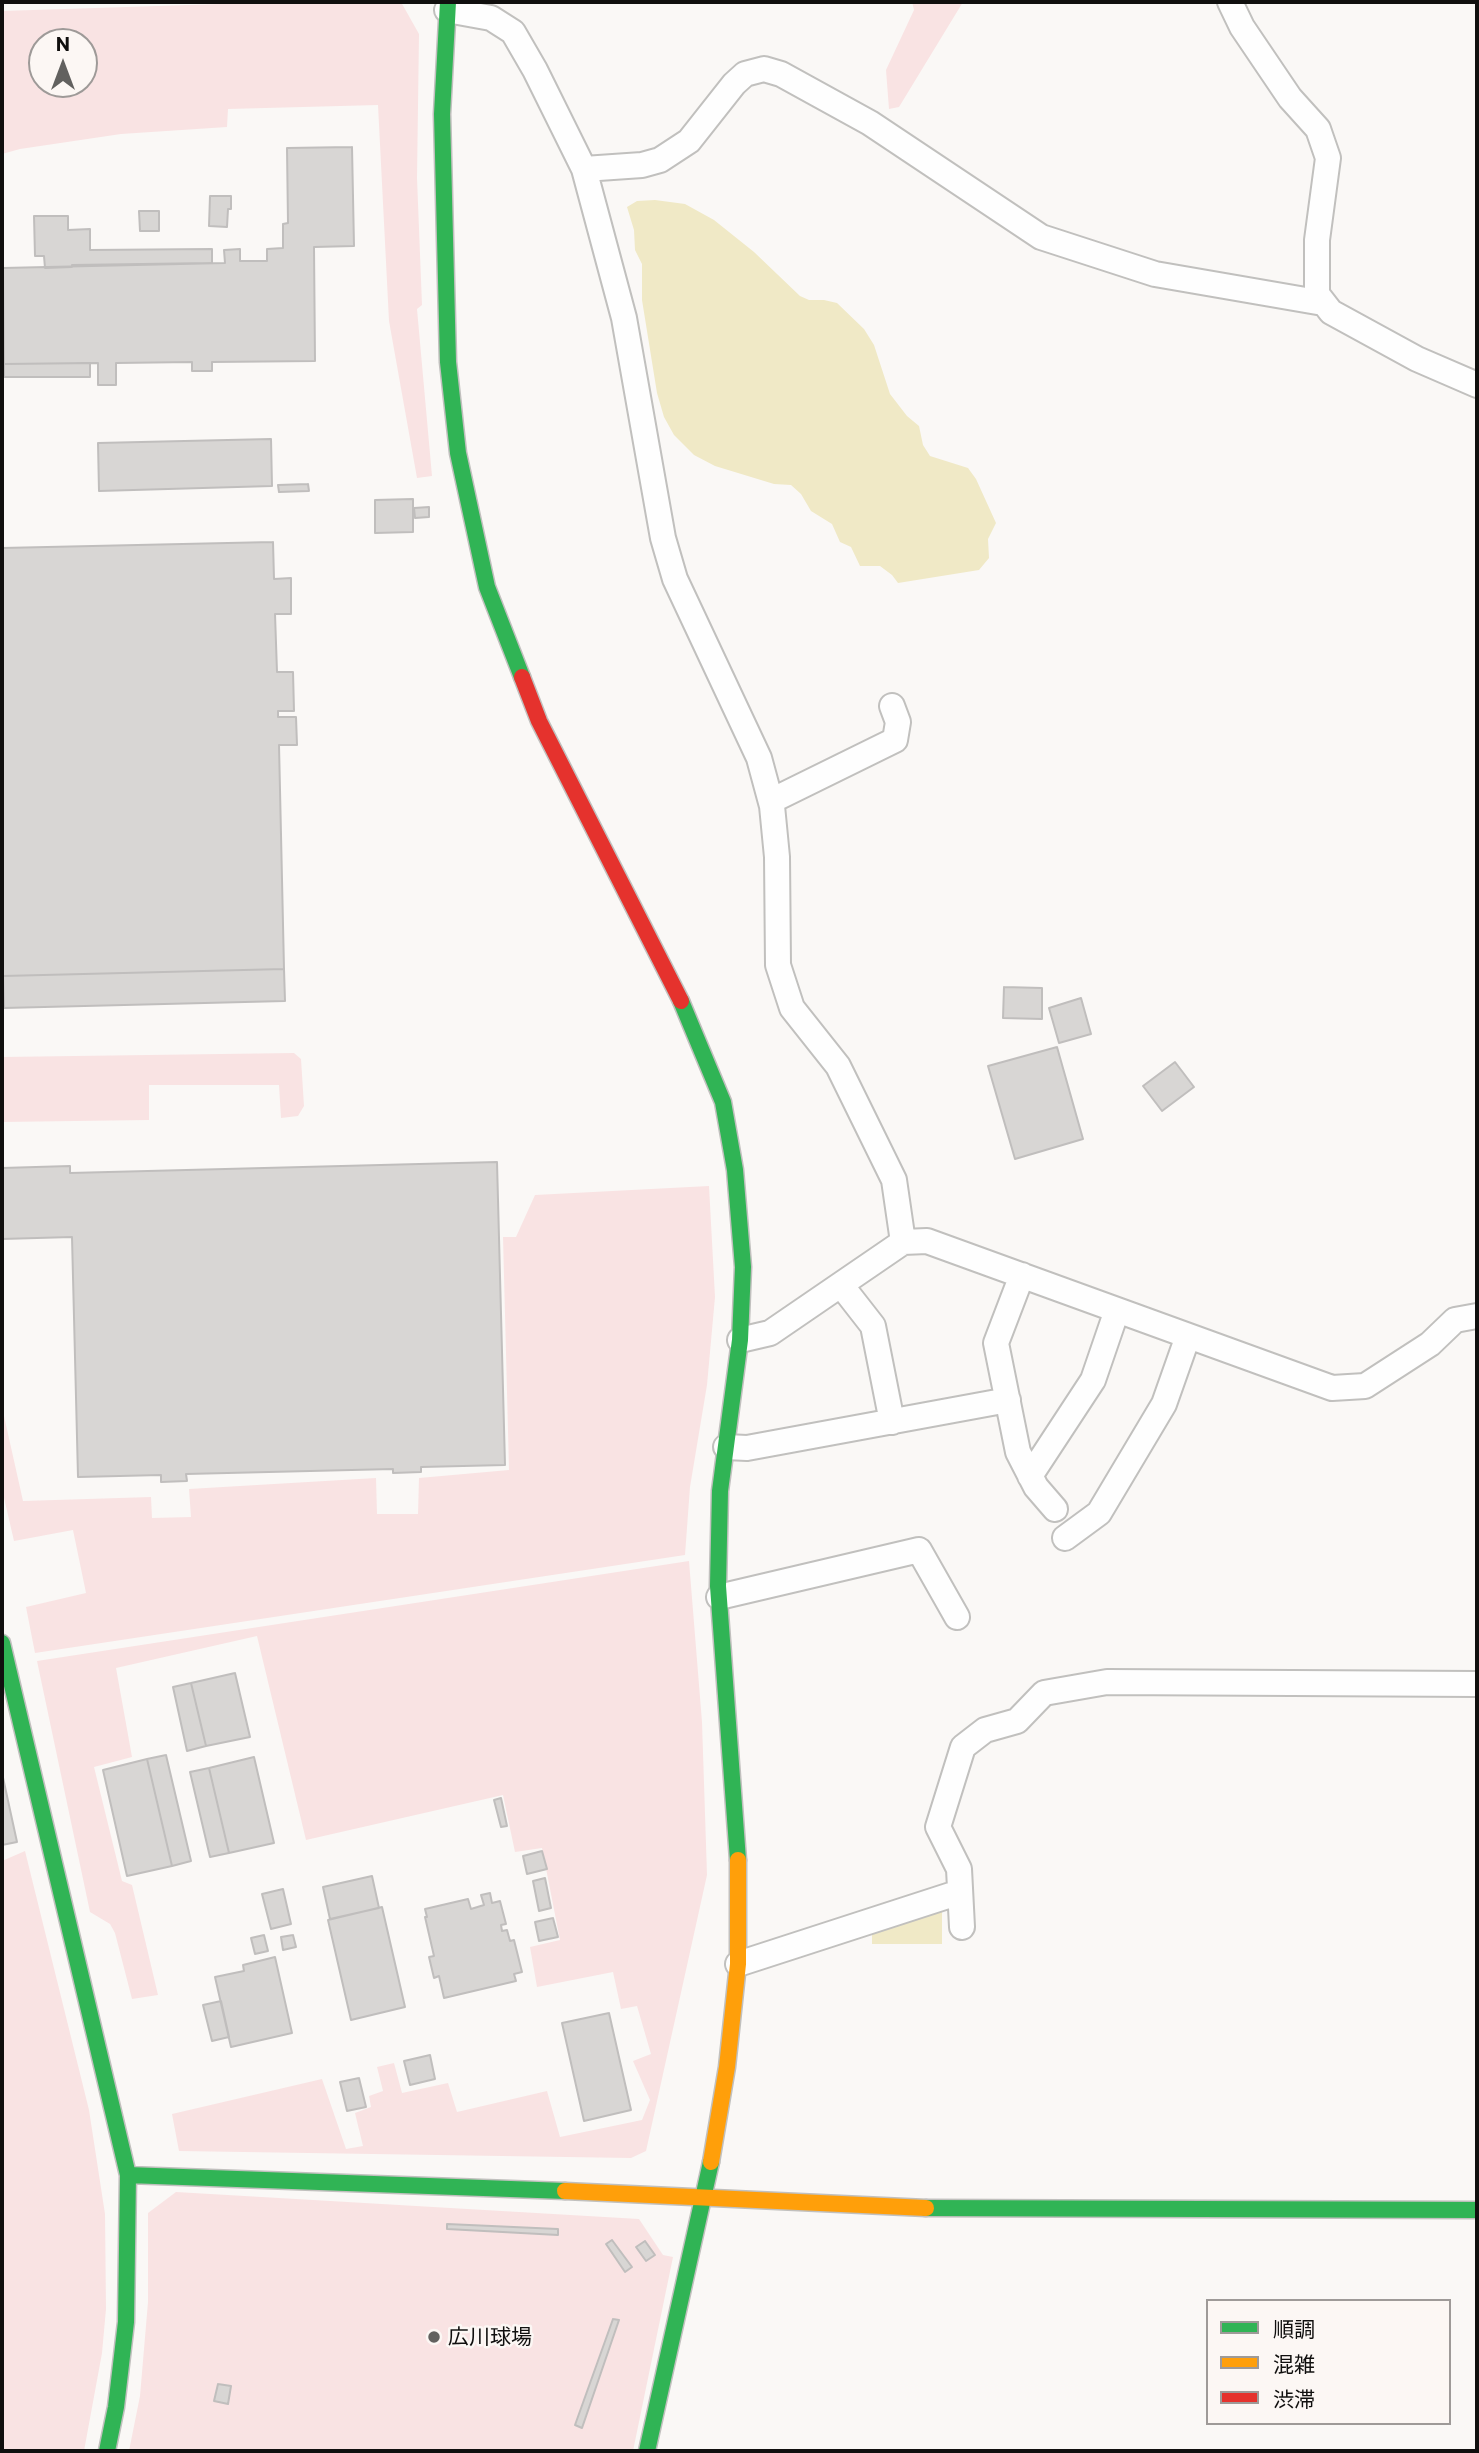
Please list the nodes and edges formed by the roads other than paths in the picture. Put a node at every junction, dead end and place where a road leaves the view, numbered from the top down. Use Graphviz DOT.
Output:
graph roads {
  1 [pos="1230,2"];
  2 [pos="448,6"];
  3 [pos="584,169"];
  4 [pos="1323,303"];
  5 [pos="1477,385"];
  6 [pos="892,706"];
  7 [pos="771,801"];
  8 [pos="903,1242"];
  9 [pos="1022,1275"];
  10 [pos="841,1285"];
  11 [pos="1118,1310"];
  12 [pos="1477,1316"];
  13 [pos="1188,1336"];
  14 [pos="740,1340"];
  15 [pos="1008,1401"];
  16 [pos="892,1422"];
  17 [pos="726,1447"];
  18 [pos="1030,1476"];
  19 [pos="1055,1509"];
  20 [pos="1065,1538"];
  21 [pos="719,1597"];
  22 [pos="957,1617"];
  23 [pos="2,1643"];
  24 [pos="1477,1684"];
  25 [pos="960,1892"];
  26 [pos="962,1927"];
  27 [pos="738,1964"];
  28 [pos="128,2175"];
  29 [pos="705,2196"];
  30 [pos="1477,2210"];
  31 [pos="107,2451"];
  32 [pos="647,2451"];
  1 -- 4 [label="street"];
  2 -- 3 [label="street"];
  2 -- 14 [label="street"];
  3 -- 4 [label="street"];
  3 -- 7 [label="street"];
  4 -- 5 [label="street"];
  6 -- 7 [label="street"];
  7 -- 8 [label="street"];
  8 -- 9 [label="street"];
  8 -- 10 [label="street"];
  9 -- 11 [label="street"];
  9 -- 15 [label="street"];
  10 -- 14 [label="street"];
  10 -- 16 [label="street"];
  11 -- 13 [label="street"];
  11 -- 18 [label="street"];
  12 -- 13 [label="street"];
  13 -- 20 [label="street"];
  14 -- 17 [label="street"];
  15 -- 16 [label="street"];
  15 -- 18 [label="street"];
  16 -- 17 [label="street"];
  17 -- 21 [label="street"];
  18 -- 19 [label="street"];
  21 -- 22 [label="street"];
  21 -- 27 [label="street"];
  23 -- 28 [label="street"];
  24 -- 25 [label="street"];
  25 -- 26 [label="street"];
  25 -- 27 [label="street"];
  27 -- 29 [label="street"];
  28 -- 29 [label="street"];
  28 -- 31 [label="street"];
  29 -- 30 [label="street"];
  29 -- 32 [label="street"];
}
